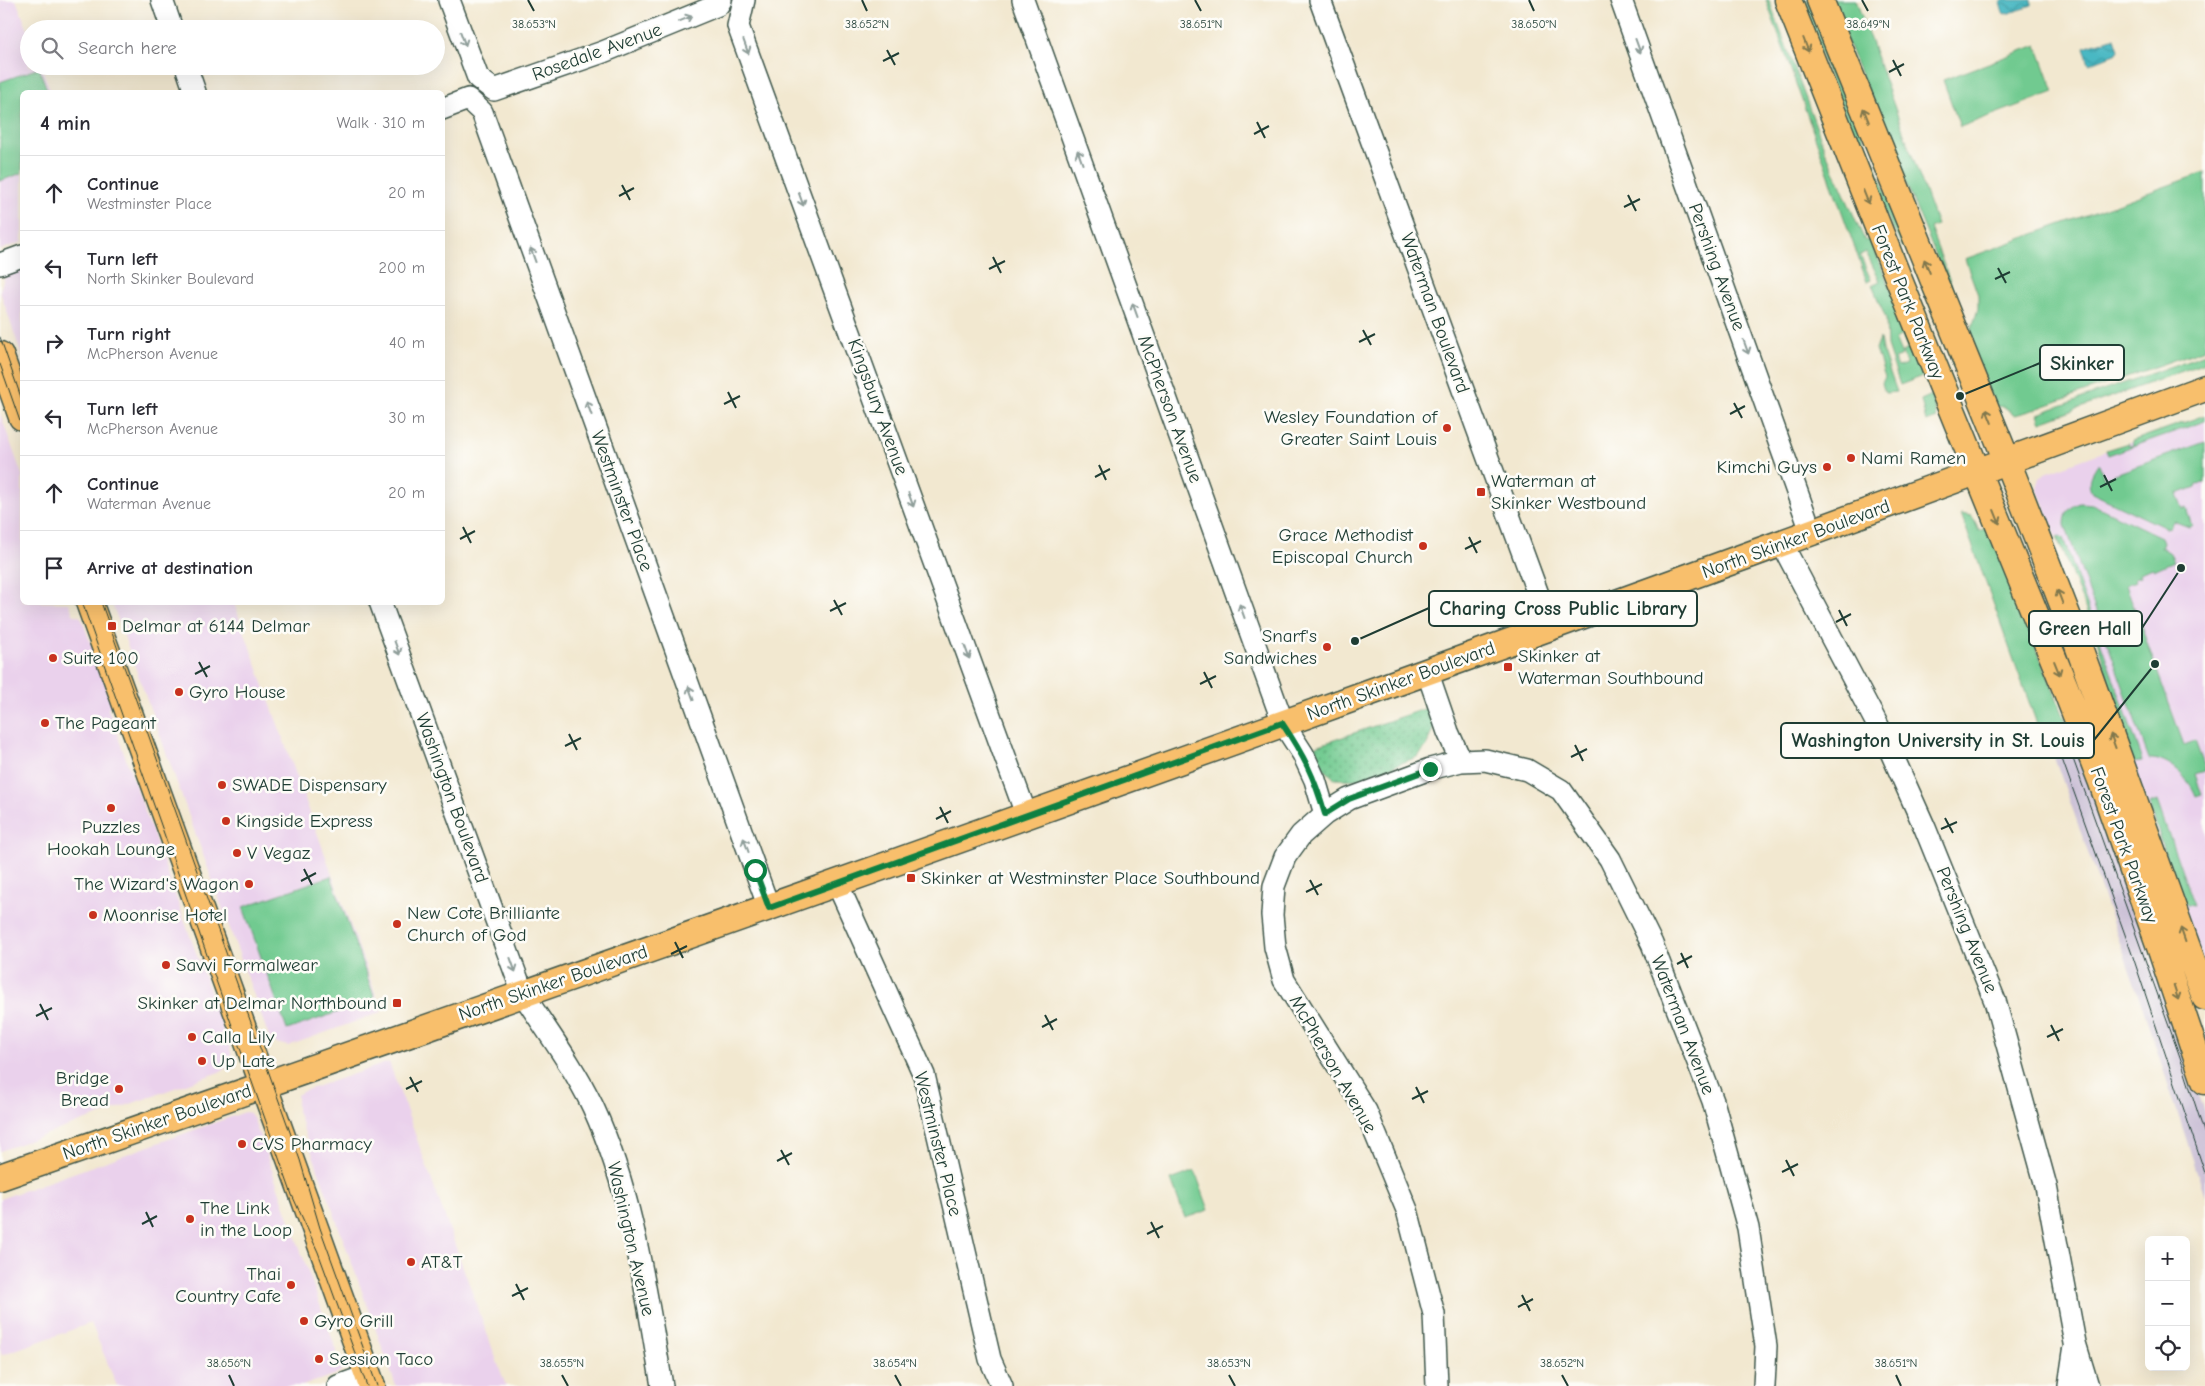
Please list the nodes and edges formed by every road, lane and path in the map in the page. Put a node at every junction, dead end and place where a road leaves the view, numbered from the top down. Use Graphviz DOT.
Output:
graph roads {
  1 [pos="162,0"];
  2 [pos="448,0"];
  3 [pos="744,0"];
  4 [pos="1023,0"];
  5 [pos="1320,0"];
  6 [pos="1621,0"];
  7 [pos="1788,0"];
  8 [pos="1820,0"];
  9 [pos="720,3"];
  10 [pos="169,20"];
  11 [pos="189,75"];
  12 [pos="194,90"];
  13 [pos="445,108"];
  14 [pos="20,257"];
  15 [pos="0,264"];
  16 [pos="0,355"];
  17 [pos="2205,388"];
  18 [pos="20,411"];
  19 [pos="2007,461"];
  20 [pos="1978,472"];
  21 [pos="1812,534"];
  22 [pos="1782,544"];
  23 [pos="90,605"];
  24 [pos="381,605"];
  25 [pos="1550,627"];
  26 [pos="1427,671"];
  27 [pos="1282,723"];
  28 [pos="1460,761"];
  29 [pos="1389,784"];
  30 [pos="1026,814"];
  31 [pos="1325,814"];
  32 [pos="837,882"];
  33 [pos="769,908"];
  34 [pos="523,994"];
  35 [pos="2205,997"];
  36 [pos="2205,1081"];
  37 [pos="262,1085"];
  38 [pos="0,1177"];
  39 [pos="2075,1343"];
  40 [pos="370,1381"];
  41 [pos="338,1386"];
  42 [pos="662,1386"];
  43 [pos="1002,1386"];
  44 [pos="1437,1386"];
  45 [pos="1764,1386"];
  46 [pos="2069,1386"];
  47 [pos="2088,1386"];
  1 -- 10 [label="street"];
  2 -- 9 [label="street, Rosedale Avenue, one-way"];
  3 -- 30 [label="street, Kingsbury Avenue, one-way"];
  27 -- 4 [label="street, McPherson Avenue, one-way"];
  5 -- 25 [label="street, Waterman Boulevard"];
  6 -- 21 [label="street, Pershing Avenue, one-way"];
  7 -- 20 [label="main road, Forest Park Parkway, one-way"];
  19 -- 8 [label="main road, Forest Park Parkway, one-way"];
  11 -- 12 [label="street"];
  33 -- 13 [label="street, Westminster Place, one-way"];
  14 -- 15 [label="street"];
  16 -- 18 [label="main road"];
  17 -- 19 [label="main road, North Skinker Boulevard"];
  19 -- 20 [label="main road, North Skinker Boulevard"];
  35 -- 19 [label="main road, Forest Park Parkway, one-way"];
  20 -- 21 [label="main road, North Skinker Boulevard"];
  20 -- 36 [label="main road, Forest Park Parkway, one-way"];
  21 -- 22 [label="main road, North Skinker Boulevard"];
  22 -- 25 [label="main road, North Skinker Boulevard"];
  22 -- 39 [label="street, Pershing Avenue"];
  23 -- 37 [label="main road"];
  24 -- 34 [label="street, Washington Boulevard, one-way"];
  25 -- 26 [label="main road, North Skinker Boulevard"];
  26 -- 27 [label="main road, North Skinker Boulevard"];
  26 -- 28 [label="street"];
  27 -- 30 [label="main road, North Skinker Boulevard"];
  27 -- 31 [label="street, McPherson Avenue"];
  28 -- 29 [label="street, Waterman Avenue"];
  28 -- 45 [label="street, Waterman Avenue"];
  29 -- 31 [label="street, McPherson Avenue"];
  30 -- 32 [label="main road, North Skinker Boulevard"];
  31 -- 44 [label="street, McPherson Avenue"];
  32 -- 33 [label="main road, North Skinker Boulevard"];
  32 -- 43 [label="street, Westminster Place"];
  33 -- 34 [label="main road, North Skinker Boulevard"];
  34 -- 37 [label="main road, North Skinker Boulevard"];
  34 -- 42 [label="street, Washington Avenue"];
  37 -- 38 [label="main road, North Skinker Boulevard"];
  37 -- 40 [label="main road"];
  39 -- 46 [label="street, Pershing Avenue"];
  39 -- 47 [label="street, Pershing Avenue"];
  40 -- 41 [label="street"];
}
